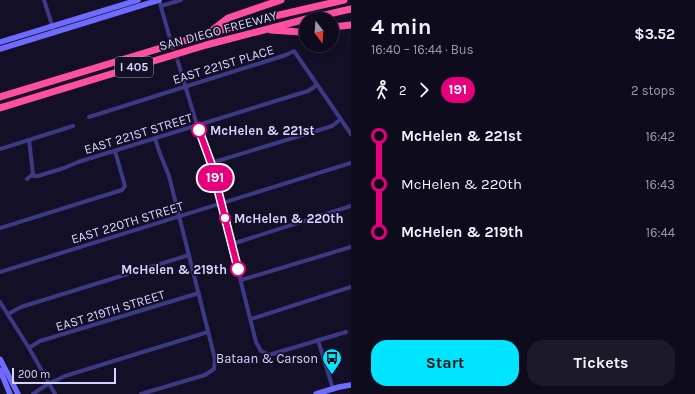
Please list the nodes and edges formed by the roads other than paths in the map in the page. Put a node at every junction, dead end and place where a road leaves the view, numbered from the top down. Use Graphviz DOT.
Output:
graph roads {
  1 [pos="44,0"];
  2 [pos="138,0"];
  3 [pos="159,0"];
  4 [pos="181,0"];
  5 [pos="281,0"];
  6 [pos="344,0"];
  7 [pos="161,6"];
  8 [pos="351,9"];
  9 [pos="338,12"];
  10 [pos="299,21"];
  11 [pos="351,25"];
  12 [pos="339,26"];
  13 [pos="263,29"];
  14 [pos="53,30"];
  15 [pos="218,31"];
  16 [pos="253,32"];
  17 [pos="299,32"];
  18 [pos="207,34"];
  19 [pos="169,35"];
  20 [pos="0,42"];
  21 [pos="0,49"];
  22 [pos="178,62"];
  23 [pos="317,85"];
  24 [pos="185,87"];
  25 [pos="0,97"];
  26 [pos="0,103"];
  27 [pos="0,108"];
  28 [pos="89,117"];
  29 [pos="341,119"];
  30 [pos="197,125"];
  31 [pos="73,126"];
  32 [pos="351,134"];
  33 [pos="155,138"];
  34 [pos="29,140"];
  35 [pos="0,149"];
  36 [pos="115,151"];
  37 [pos="211,163"];
  38 [pos="351,163"];
  39 [pos="33,174"];
  40 [pos="27,179"];
  41 [pos="222,203"];
  42 [pos="351,206"];
  43 [pos="180,216"];
  44 [pos="0,228"];
  45 [pos="232,244"];
  46 [pos="351,247"];
  47 [pos="189,255"];
  48 [pos="0,272"];
  49 [pos="241,280"];
  50 [pos="351,287"];
  51 [pos="198,294"];
  52 [pos="0,302"];
  53 [pos="8,314"];
  54 [pos="251,319"];
  55 [pos="208,332"];
  56 [pos="346,332"];
  57 [pos="318,340"];
  58 [pos="29,348"];
  59 [pos="0,359"];
  60 [pos="0,370"];
  61 [pos="48,384"];
  62 [pos="351,385"];
  63 [pos="333,389"];
  64 [pos="150,393"];
  65 [pos="10,394"];
  66 [pos="18,394"];
  67 [pos="33,394"];
  68 [pos="55,394"];
  69 [pos="141,394"];
  70 [pos="316,394"];
  1 -- 14 [label="street"];
  2 -- 14 [label="main road"];
  3 -- 7 [label="street"];
  3 -- 14 [label="main road"];
  4 -- 7 [label="street"];
  5 -- 18 [label="highway"];
  6 -- 15 [label="highway, SAN DIEGO FREEWAY / I 405"];
  7 -- 19 [label="street"];
  8 -- 9 [label="highway, SAN DIEGO FREEWAY / I 405"];
  10 -- 13 [label="highway, SAN DIEGO FREEWAY / I 405"];
  11 -- 12 [label="highway"];
  13 -- 16 [label="highway, SAN DIEGO FREEWAY / I 405"];
  13 -- 17 [label="highway"];
  14 -- 20 [label="main road"];
  14 -- 21 [label="main road"];
  15 -- 18 [label="highway, SAN DIEGO FREEWAY / I 405"];
  15 -- 26 [label="highway"];
  16 -- 26 [label="highway"];
  16 -- 27 [label="highway, SAN DIEGO FREEWAY / I 405"];
  18 -- 25 [label="highway, SAN DIEGO FREEWAY / I 405"];
  22 -- 24 [label="street"];
  23 -- 24 [label="street, EAST 221ST PLACE"];
  23 -- 29 [label="street"];
  23 -- 30 [label="street, EAST 221ST STREET"];
  24 -- 28 [label="street, EAST 221ST PLACE"];
  24 -- 30 [label="street"];
  29 -- 32 [label="street"];
  29 -- 37 [label="street"];
  30 -- 33 [label="street, EAST 221ST STREET"];
  30 -- 37 [label="street"];
  31 -- 34 [label="street"];
  33 -- 36 [label="street, EAST 221ST STREET"];
  33 -- 43 [label="street"];
  34 -- 35 [label="street"];
  34 -- 39 [label="street"];
  36 -- 39 [label="street, EAST 221ST STREET"];
  36 -- 44 [label="street"];
  37 -- 41 [label="street"];
  38 -- 41 [label="street, EAST 220TH STREET"];
  39 -- 40 [label="street"];
  41 -- 43 [label="street, EAST 220TH STREET"];
  41 -- 45 [label="street"];
  42 -- 45 [label="street"];
  43 -- 47 [label="street"];
  43 -- 48 [label="street, EAST 220TH STREET"];
  45 -- 49 [label="street"];
  46 -- 49 [label="street"];
  47 -- 51 [label="street"];
  47 -- 53 [label="street"];
  49 -- 54 [label="street"];
  50 -- 54 [label="street"];
  51 -- 55 [label="street"];
  51 -- 58 [label="street, EAST 219TH STREET"];
  52 -- 53 [label="street"];
  53 -- 58 [label="street"];
  54 -- 57 [label="street"];
  55 -- 61 [label="street"];
  55 -- 64 [label="street"];
  56 -- 57 [label="street"];
  57 -- 63 [label="street"];
  58 -- 61 [label="street"];
  59 -- 66 [label="main road"];
  60 -- 65 [label="main road"];
  61 -- 67 [label="street"];
  61 -- 68 [label="street"];
  62 -- 63 [label="main road"];
  63 -- 70 [label="main road"];
  64 -- 69 [label="street"];
}
